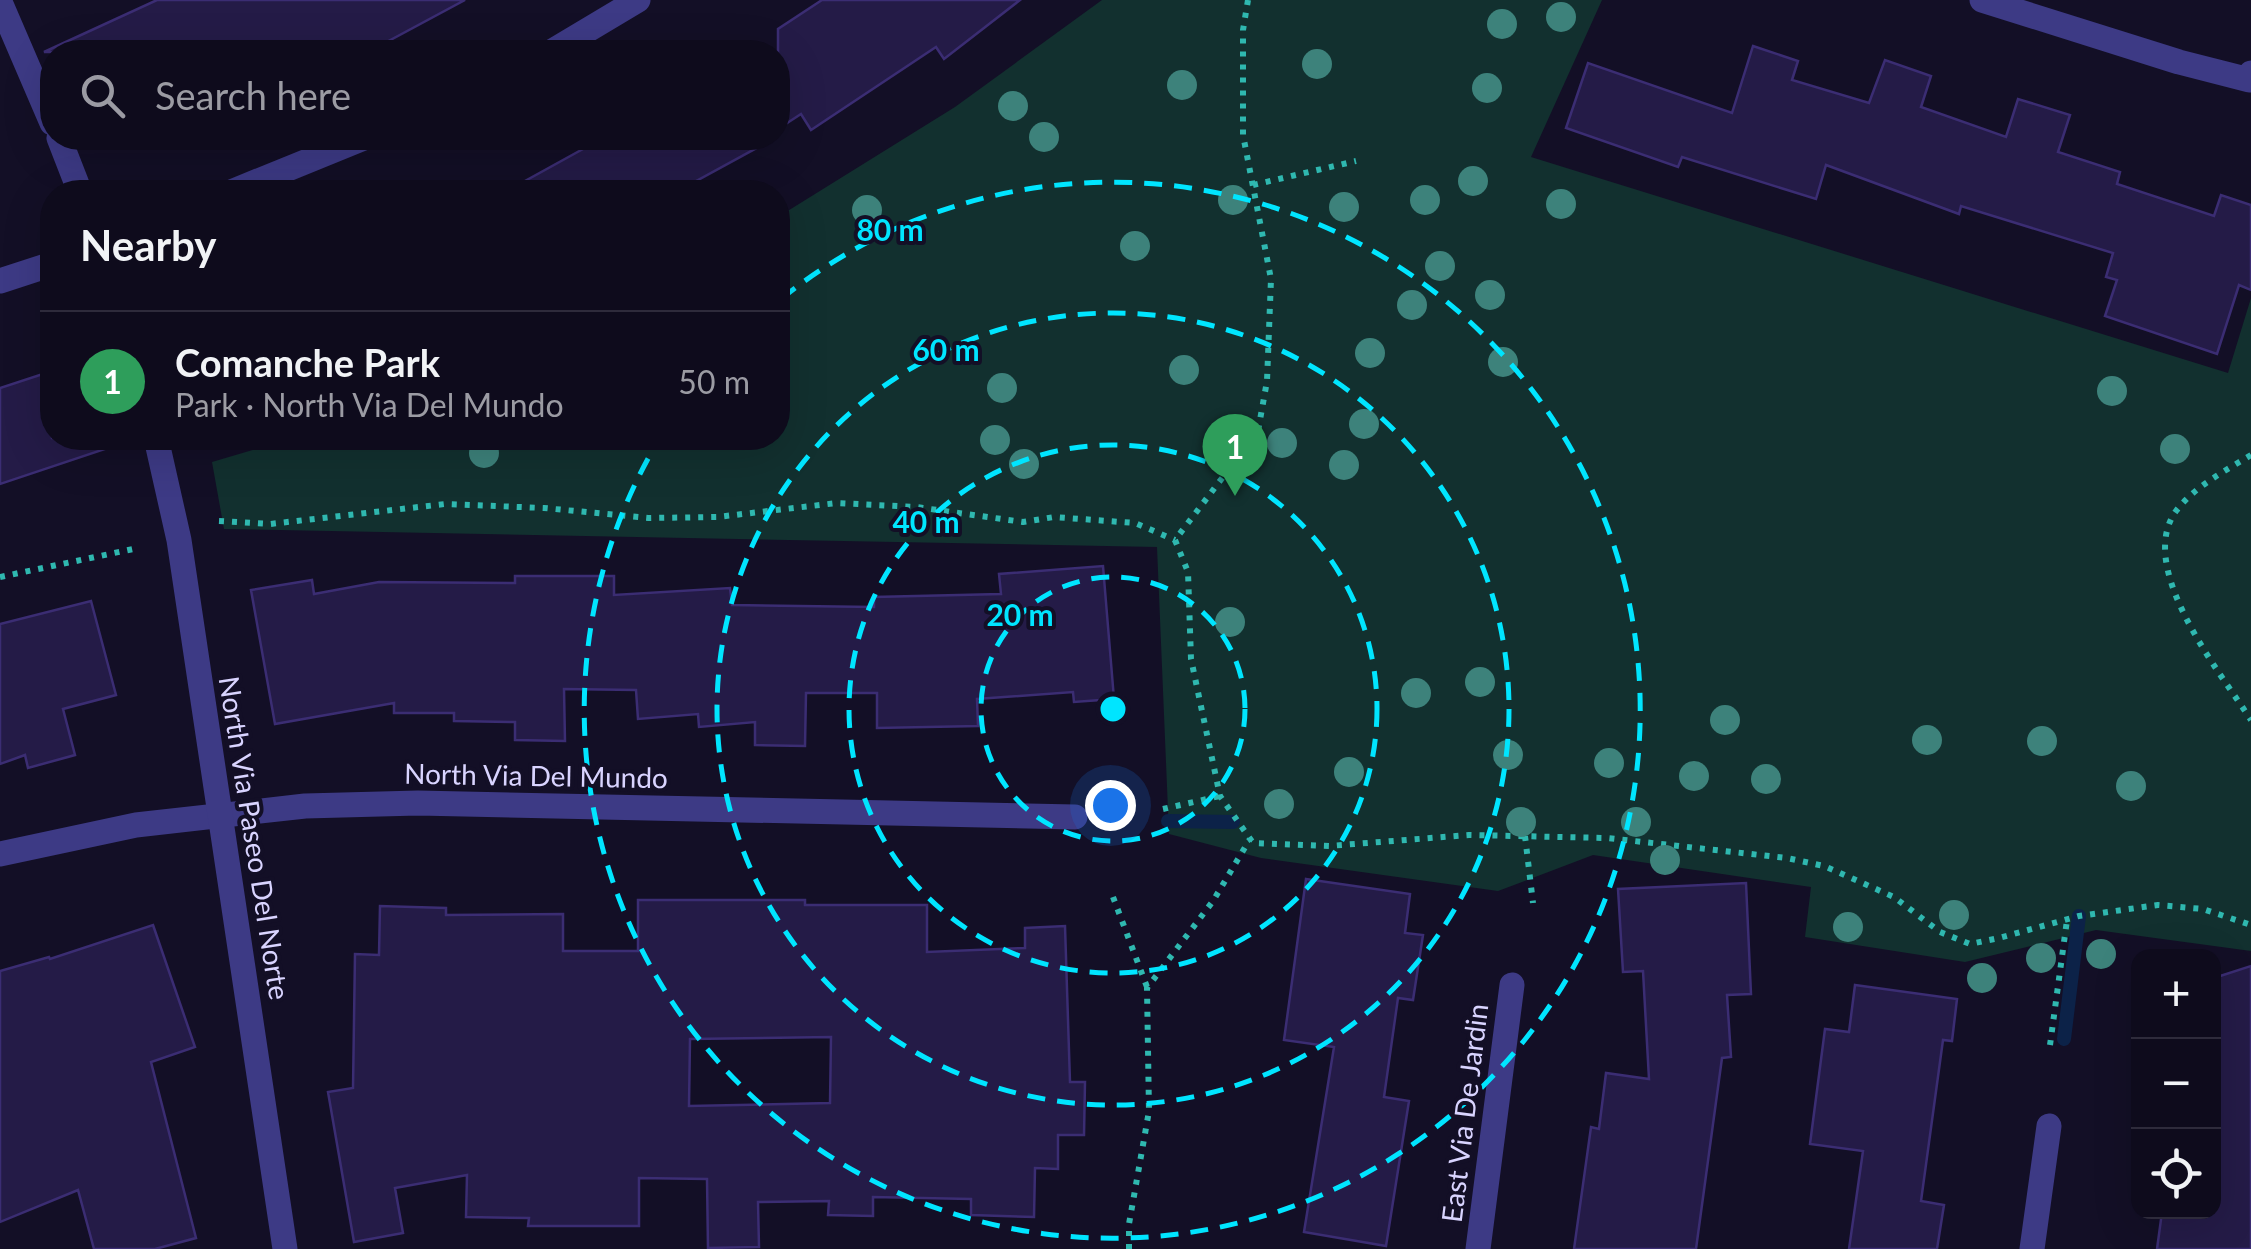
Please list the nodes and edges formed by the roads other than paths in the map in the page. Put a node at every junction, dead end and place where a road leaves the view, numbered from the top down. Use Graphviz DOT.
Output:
graph roads {
  1 [pos="638,0"];
  2 [pos="1982,0"];
  3 [pos="0,2"];
  4 [pos="571,40"];
  5 [pos="2251,73"];
  6 [pos="40,95"];
  7 [pos="63,150"];
  8 [pos="334,150"];
  9 [pos="75,180"];
  10 [pos="261,180"];
  11 [pos="40,268"];
  12 [pos="0,281"];
  13 [pos="159,450"];
  14 [pos="221,815"];
  15 [pos="1075,817"];
  16 [pos="0,854"];
  17 [pos="1512,985"];
  18 [pos="2049,1126"];
  19 [pos="285,1249"];
  20 [pos="1478,1249"];
  21 [pos="2032,1249"];
  1 -- 4 [label="street"];
  2 -- 5 [label="street"];
  3 -- 6 [label="street"];
  7 -- 9 [label="street"];
  8 -- 10 [label="street"];
  11 -- 12 [label="street"];
  13 -- 14 [label="street, North Via Paseo Del Norte"];
  14 -- 15 [label="street, North Via Del Mundo"];
  14 -- 16 [label="street, North Via Del Mundo"];
  14 -- 19 [label="street, North Via Paseo Del Norte"];
  17 -- 20 [label="street, East Via De Jardin"];
  18 -- 21 [label="street"];
}
